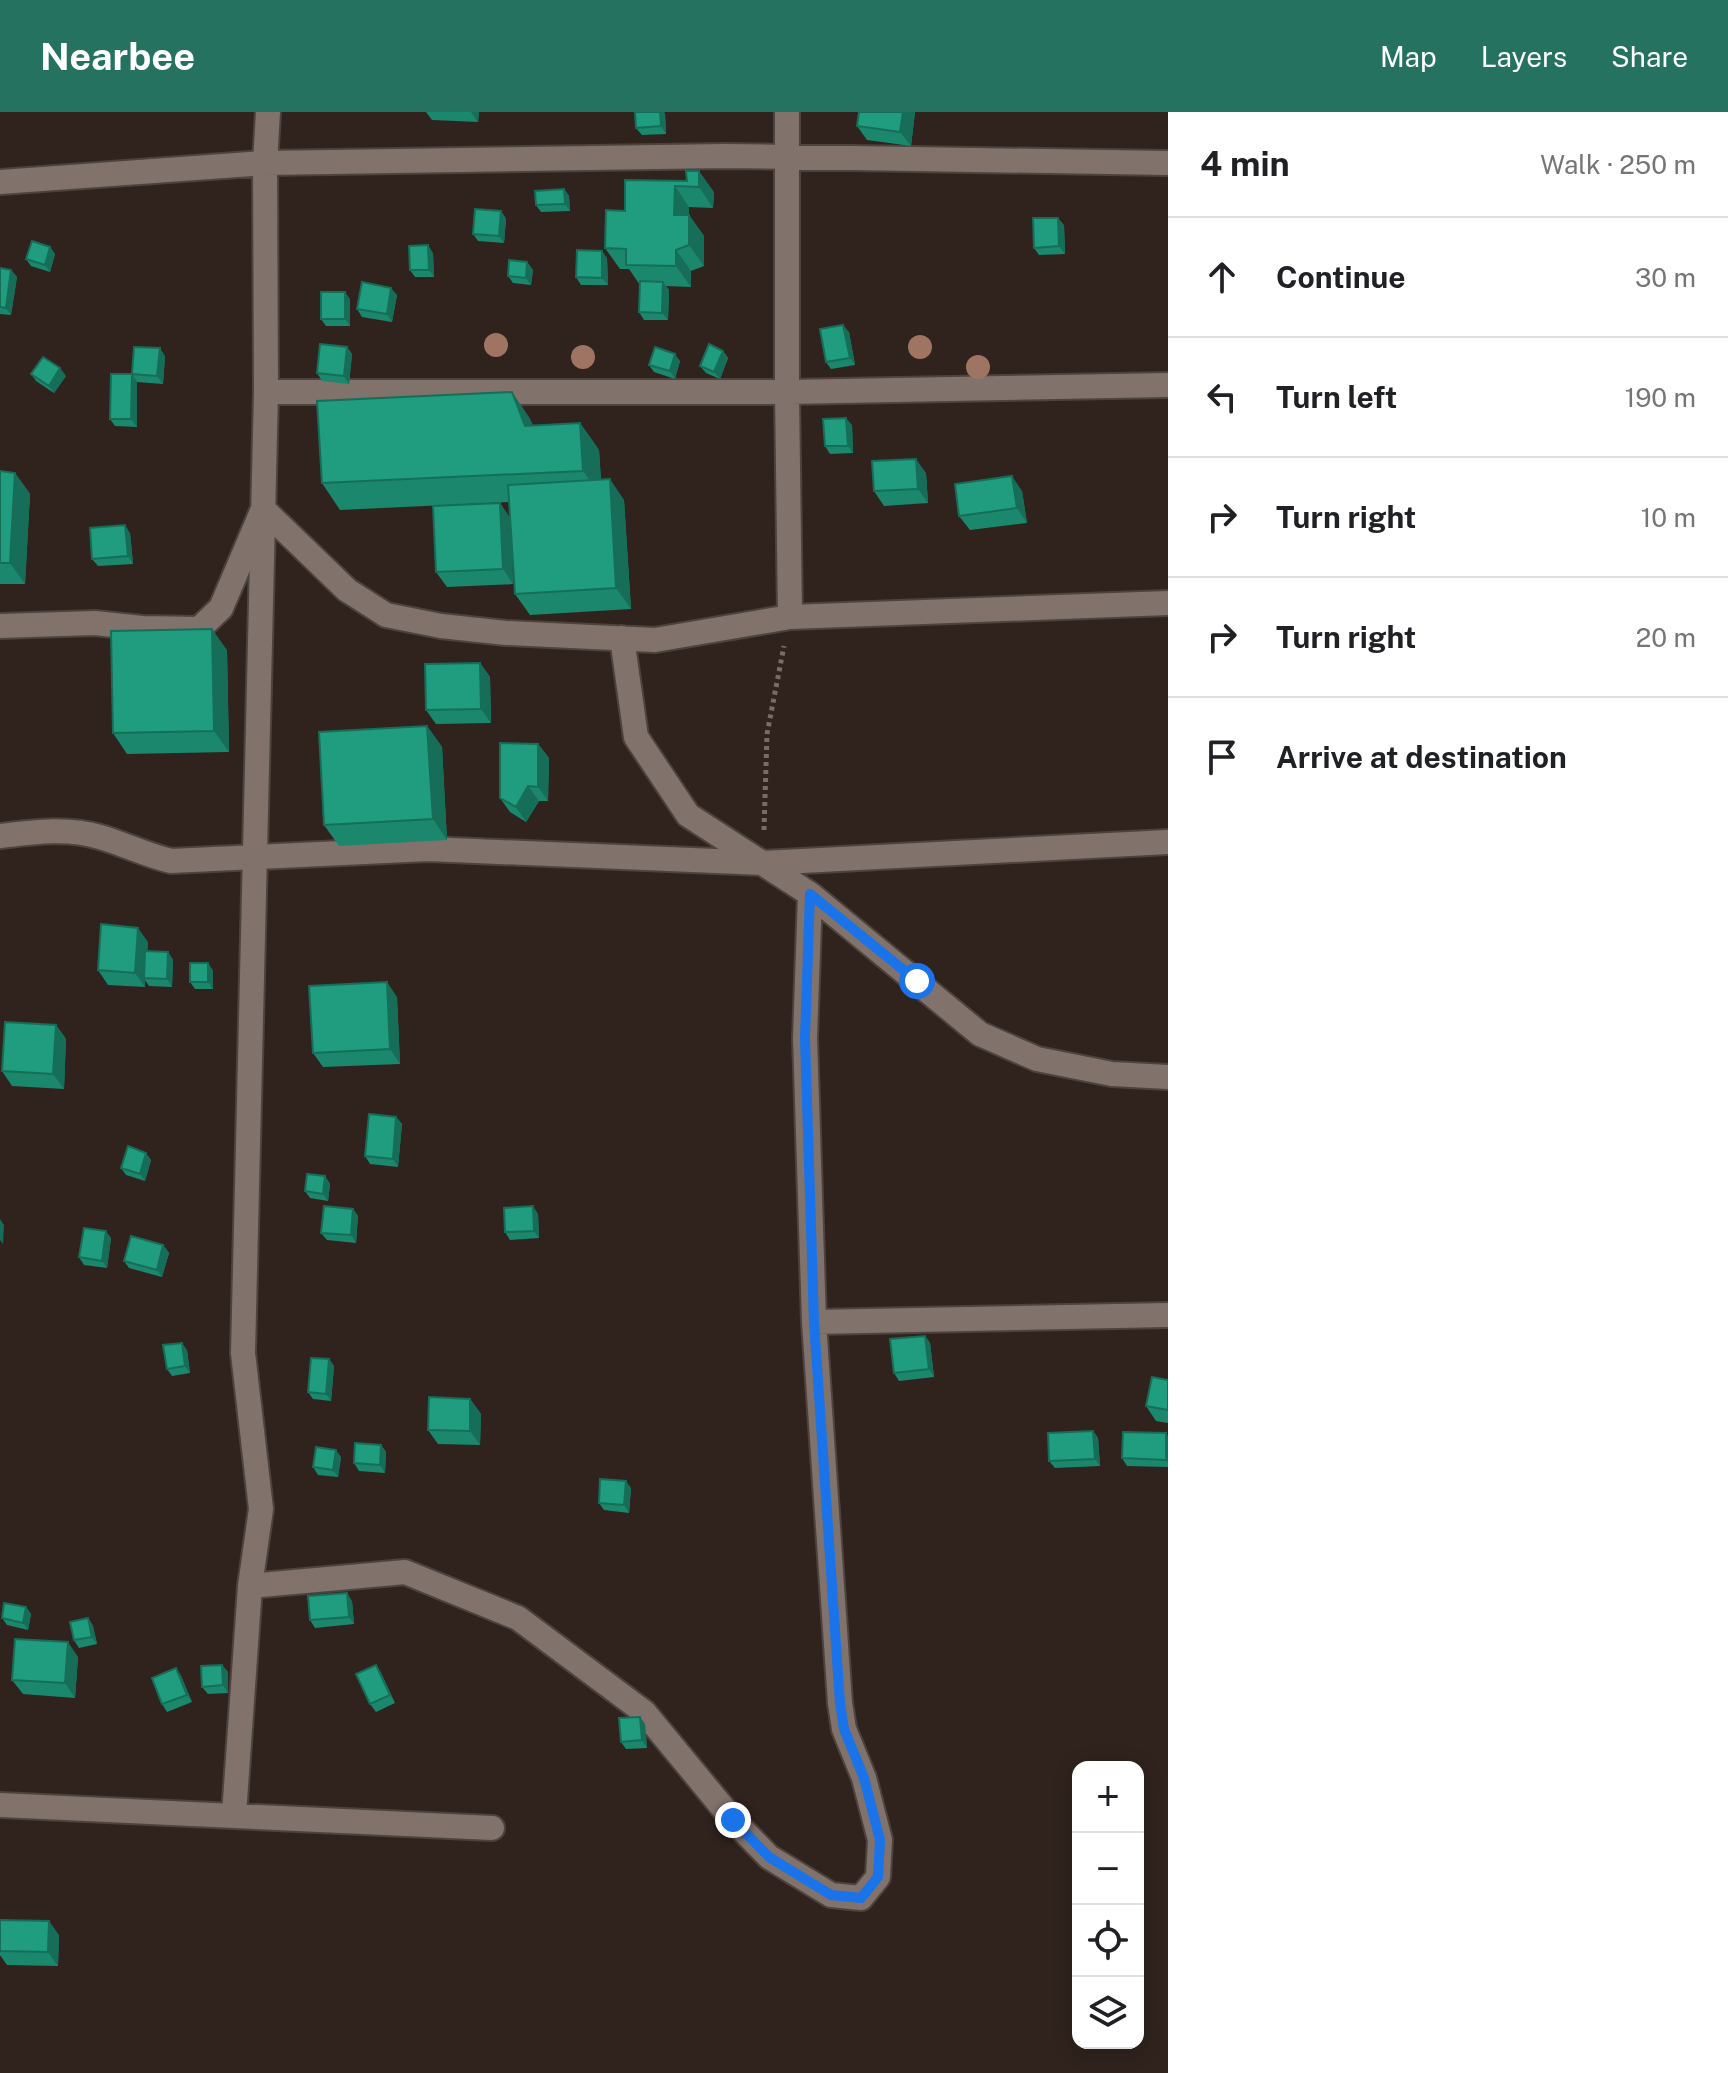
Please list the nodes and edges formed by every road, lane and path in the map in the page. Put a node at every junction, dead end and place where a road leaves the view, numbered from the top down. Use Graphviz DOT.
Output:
graph roads {
  1 [pos="268,112"];
  2 [pos="787,112"];
  3 [pos="786,159"];
  4 [pos="265,163"];
  5 [pos="1168,163"];
  6 [pos="0,182"];
  7 [pos="1168,385"];
  8 [pos="266,392"];
  9 [pos="787,392"];
  10 [pos="263,509"];
  11 [pos="1168,603"];
  12 [pos="790,617"];
  13 [pos="0,626"];
  14 [pos="622,638"];
  15 [pos="0,836"];
  16 [pos="1168,842"];
  17 [pos="256,859"];
  18 [pos="763,863"];
  19 [pos="810,894"];
  20 [pos="1168,1077"];
  21 [pos="1168,1315"];
  22 [pos="814,1322"];
  23 [pos="250,1586"];
  24 [pos="0,1805"];
  25 [pos="234,1815"];
  26 [pos="492,1828"];
  1 -- 4 [label="street"];
  2 -- 3 [label="street"];
  3 -- 4 [label="street"];
  3 -- 5 [label="street"];
  3 -- 9 [label="street"];
  4 -- 6 [label="street"];
  4 -- 8 [label="street"];
  7 -- 9 [label="street"];
  8 -- 9 [label="street"];
  8 -- 10 [label="street"];
  9 -- 12 [label="street"];
  10 -- 13 [label="street"];
  10 -- 14 [label="street"];
  10 -- 17 [label="street"];
  11 -- 12 [label="street"];
  12 -- 14 [label="street"];
  12 -- 18 [label="path"];
  14 -- 18 [label="street"];
  15 -- 17 [label="street"];
  16 -- 18 [label="street"];
  17 -- 18 [label="street"];
  17 -- 23 [label="street"];
  18 -- 19 [label="street"];
  19 -- 20 [label="street"];
  19 -- 22 [label="street"];
  21 -- 22 [label="street"];
  22 -- 23 [label="street"];
  23 -- 25 [label="street"];
  24 -- 25 [label="street"];
  25 -- 26 [label="street"];
}
